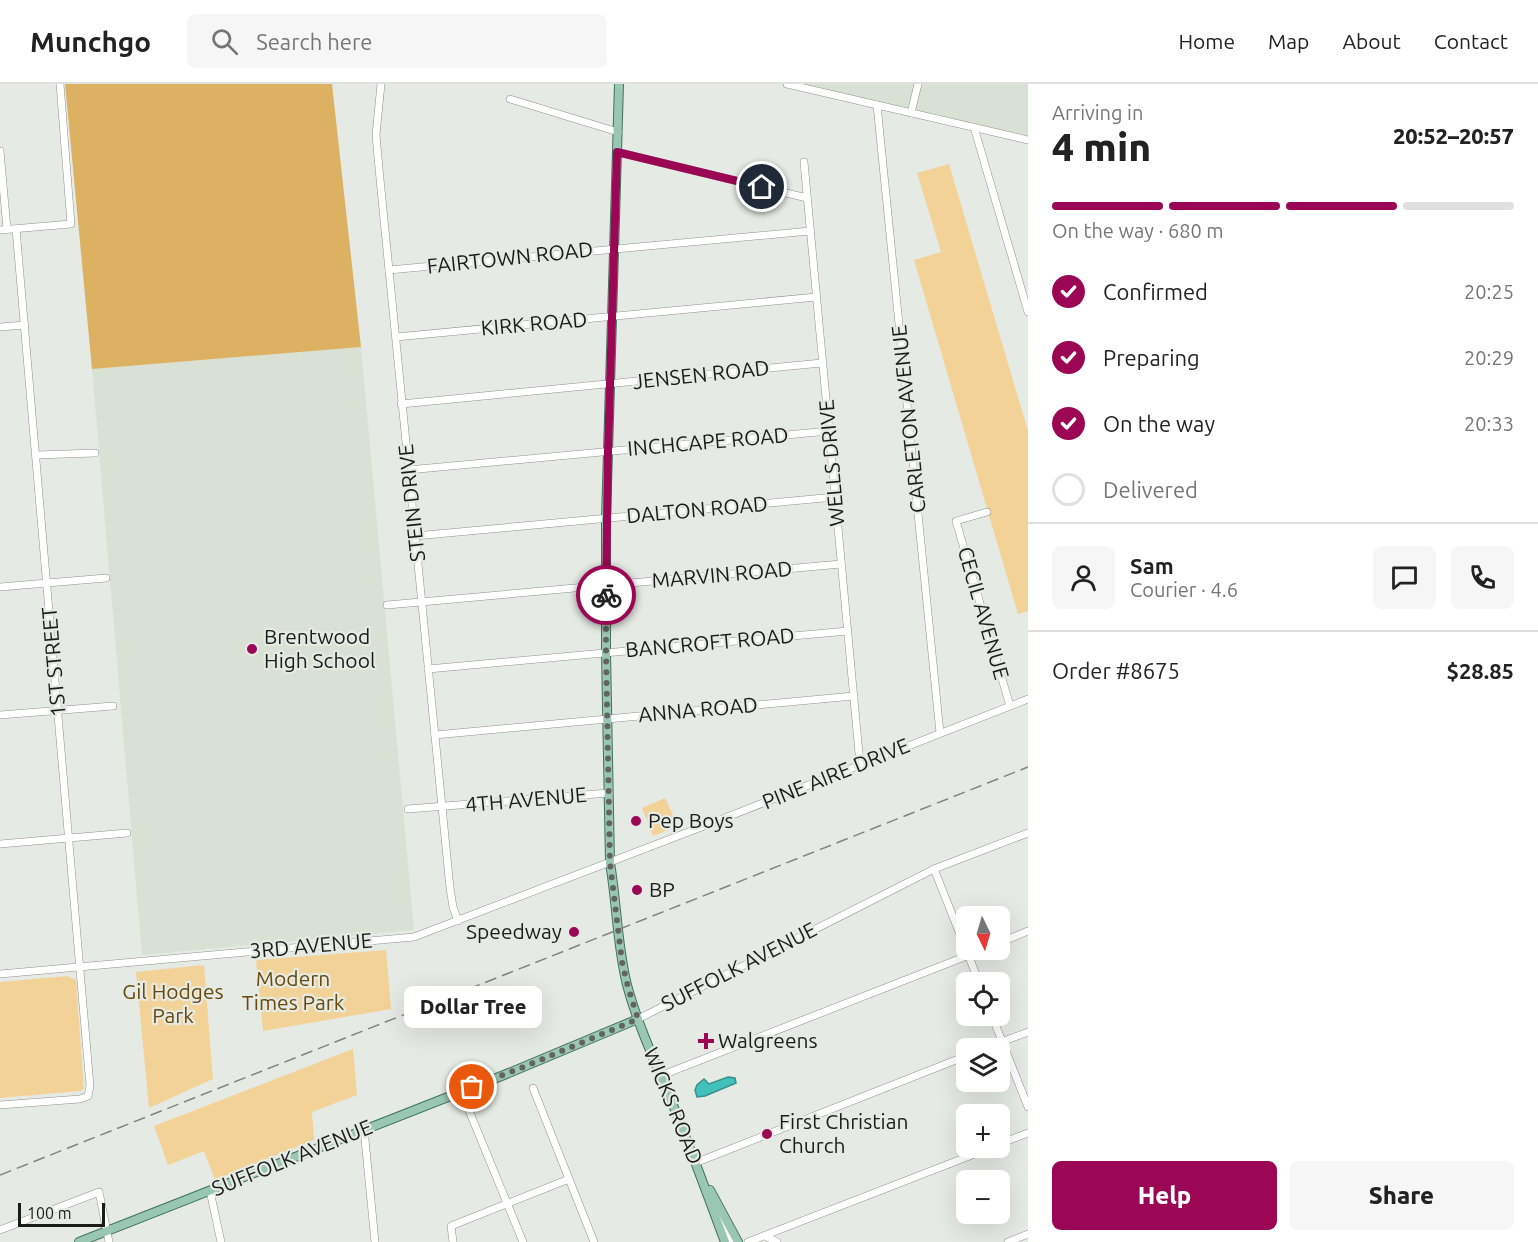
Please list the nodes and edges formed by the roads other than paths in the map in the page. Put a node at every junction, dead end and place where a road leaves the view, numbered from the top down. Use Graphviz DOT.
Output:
graph roads {
  1 [pos="60,84"];
  2 [pos="381,84"];
  3 [pos="619,84"];
  4 [pos="787,84"];
  5 [pos="918,84"];
  6 [pos="510,99"];
  7 [pos="877,105"];
  8 [pos="911,113"];
  9 [pos="974,127"];
  10 [pos="618,132"];
  11 [pos="1028,140"];
  12 [pos="0,151"];
  13 [pos="617,152"];
  14 [pos="804,162"];
  15 [pos="807,198"];
  16 [pos="16,229"];
  17 [pos="3,230"];
  18 [pos="810,231"];
  19 [pos="614,248"];
  20 [pos="389,270"];
  21 [pos="816,297"];
  22 [pos="1028,312"];
  23 [pos="612,316"];
  24 [pos="25,325"];
  25 [pos="0,327"];
  26 [pos="396,337"];
  27 [pos="822,363"];
  28 [pos="610,384"];
  29 [pos="402,404"];
  30 [pos="829,431"];
  31 [pos="608,452"];
  32 [pos="94,453"];
  33 [pos="36,454"];
  34 [pos="408,470"];
  35 [pos="836,497"];
  36 [pos="987,512"];
  37 [pos="606,519"];
  38 [pos="416,536"];
  39 [pos="842,564"];
  40 [pos="106,578"];
  41 [pos="46,583"];
  42 [pos="606,586"];
  43 [pos="0,587"];
  44 [pos="422,602"];
  45 [pos="387,605"];
  46 [pos="848,631"];
  47 [pos="606,653"];
  48 [pos="428,669"];
  49 [pos="854,696"];
  50 [pos="1028,699"];
  51 [pos="113,706"];
  52 [pos="1010,706"];
  53 [pos="58,711"];
  54 [pos="0,716"];
  55 [pos="608,719"];
  56 [pos="940,732"];
  57 [pos="435,735"];
  58 [pos="860,764"];
  59 [pos="609,793"];
  60 [pos="442,806"];
  61 [pos="408,810"];
  62 [pos="127,833"];
  63 [pos="1028,833"];
  64 [pos="69,838"];
  65 [pos="0,844"];
  66 [pos="610,863"];
  67 [pos="934,869"];
  68 [pos="458,921"];
  69 [pos="956,925"];
  70 [pos="1028,931"];
  71 [pos="1010,938"];
  72 [pos="956,960"];
  73 [pos="80,966"];
  74 [pos="0,974"];
  75 [pos="638,1019"];
  76 [pos="1028,1032"];
  77 [pos="1010,1039"];
  78 [pos="956,1060"];
  79 [pos="1010,1062"];
  80 [pos="660,1076"];
  81 [pos="533,1088"];
  82 [pos="461,1091"];
  83 [pos="0,1105"];
  84 [pos="1028,1107"];
  85 [pos="364,1129"];
  86 [pos="1028,1133"];
  87 [pos="1010,1140"];
  88 [pos="964,1158"];
  89 [pos="695,1163"];
  90 [pos="569,1179"];
  91 [pos="210,1191"];
  92 [pos="507,1202"];
  93 [pos="711,1203"];
  94 [pos="0,1230"];
  95 [pos="107,1231"];
  96 [pos="1028,1234"];
  97 [pos="765,1236"];
  98 [pos="79,1242"];
  99 [pos="109,1242"];
  100 [pos="221,1242"];
  101 [pos="375,1242"];
  102 [pos="453,1242"];
  103 [pos="523,1242"];
  104 [pos="594,1242"];
  105 [pos="725,1242"];
  106 [pos="732,1242"];
  107 [pos="738,1242"];
  108 [pos="748,1242"];
  109 [pos="777,1242"];
  110 [pos="1008,1242"];
  1 -- 16 [label="street"];
  2 -- 20 [label="street, STEIN DRIVE"];
  3 -- 10 [label="main road, WICKS ROAD"];
  4 -- 7 [label="street"];
  5 -- 8 [label="street"];
  6 -- 10 [label="street"];
  7 -- 8 [label="street"];
  7 -- 56 [label="street, CARLETON AVENUE"];
  8 -- 9 [label="street"];
  9 -- 11 [label="street"];
  9 -- 22 [label="street"];
  10 -- 13 [label="main road, WICKS ROAD"];
  12 -- 17 [label="street"];
  13 -- 15 [label="street"];
  13 -- 19 [label="main road, WICKS ROAD"];
  14 -- 15 [label="street, WELLS DRIVE"];
  15 -- 18 [label="street, WELLS DRIVE"];
  16 -- 17 [label="street"];
  16 -- 24 [label="street, 1ST STREET"];
  18 -- 19 [label="street, FAIRTOWN ROAD"];
  18 -- 21 [label="street, WELLS DRIVE"];
  19 -- 20 [label="street, FAIRTOWN ROAD"];
  19 -- 23 [label="main road, WICKS ROAD"];
  20 -- 26 [label="street, STEIN DRIVE"];
  21 -- 23 [label="street, KIRK ROAD"];
  21 -- 27 [label="street, WELLS DRIVE"];
  23 -- 26 [label="street, KIRK ROAD"];
  23 -- 28 [label="main road, WICKS ROAD"];
  24 -- 25 [label="street"];
  24 -- 33 [label="street, 1ST STREET"];
  26 -- 29 [label="street, STEIN DRIVE"];
  27 -- 28 [label="street, JENSEN ROAD"];
  27 -- 30 [label="street, WELLS DRIVE"];
  28 -- 29 [label="street, JENSEN ROAD"];
  28 -- 31 [label="main road, WICKS ROAD"];
  29 -- 34 [label="street, STEIN DRIVE"];
  30 -- 31 [label="street, INCHCAPE ROAD"];
  30 -- 35 [label="street, WELLS DRIVE"];
  31 -- 34 [label="street, INCHCAPE ROAD"];
  31 -- 37 [label="main road, WICKS ROAD"];
  32 -- 33 [label="street"];
  33 -- 41 [label="street, 1ST STREET"];
  34 -- 38 [label="street, STEIN DRIVE"];
  35 -- 37 [label="street, DALTON ROAD"];
  35 -- 39 [label="street, WELLS DRIVE"];
  36 -- 52 [label="street, CECIL AVENUE"];
  37 -- 38 [label="street, DALTON ROAD"];
  37 -- 42 [label="main road, WICKS ROAD"];
  38 -- 44 [label="street, STEIN DRIVE"];
  39 -- 42 [label="street, MARVIN ROAD"];
  39 -- 46 [label="street, WELLS DRIVE"];
  40 -- 41 [label="street"];
  41 -- 43 [label="street"];
  41 -- 53 [label="street, 1ST STREET"];
  42 -- 44 [label="street, MARVIN ROAD"];
  42 -- 47 [label="main road, WICKS ROAD"];
  44 -- 45 [label="street, MARVIN ROAD"];
  44 -- 48 [label="street, STEIN DRIVE"];
  46 -- 47 [label="street, BANCROFT ROAD"];
  46 -- 49 [label="street, WELLS DRIVE"];
  47 -- 48 [label="street, BANCROFT ROAD"];
  47 -- 55 [label="main road, WICKS ROAD"];
  48 -- 57 [label="street, STEIN DRIVE"];
  49 -- 55 [label="street, ANNA ROAD"];
  49 -- 58 [label="street, WELLS DRIVE"];
  50 -- 52 [label="street, PINE AIRE DRIVE"];
  51 -- 53 [label="street"];
  52 -- 56 [label="street, PINE AIRE DRIVE"];
  53 -- 54 [label="street"];
  53 -- 64 [label="street, 1ST STREET"];
  55 -- 57 [label="street, ANNA ROAD"];
  55 -- 59 [label="main road, WICKS ROAD"];
  56 -- 58 [label="street, PINE AIRE DRIVE"];
  57 -- 60 [label="street, STEIN DRIVE"];
  58 -- 66 [label="street, PINE AIRE DRIVE"];
  59 -- 60 [label="street, 4TH AVENUE"];
  59 -- 66 [label="main road, WICKS ROAD"];
  60 -- 61 [label="street, 4TH AVENUE"];
  60 -- 68 [label="street, STEIN DRIVE"];
  62 -- 64 [label="street"];
  63 -- 67 [label="street, SUFFOLK AVENUE"];
  64 -- 65 [label="street"];
  64 -- 73 [label="street, 1ST STREET"];
  66 -- 68 [label="street, 3RD AVENUE"];
  66 -- 75 [label="main road, WICKS ROAD"];
  67 -- 69 [label="street"];
  67 -- 75 [label="street, SUFFOLK AVENUE"];
  68 -- 73 [label="street, 3RD AVENUE"];
  70 -- 71 [label="street"];
  72 -- 80 [label="street"];
  73 -- 74 [label="street, 3RD AVENUE"];
  73 -- 83 [label="street, 1ST STREET"];
  75 -- 80 [label="main road, WICKS ROAD"];
  75 -- 82 [label="main road, SUFFOLK AVENUE"];
  76 -- 77 [label="street"];
  78 -- 89 [label="street"];
  79 -- 84 [label="street"];
  80 -- 89 [label="main road, WICKS ROAD"];
  81 -- 90 [label="street"];
  82 -- 85 [label="main road, SUFFOLK AVENUE"];
  82 -- 92 [label="street"];
  85 -- 91 [label="main road, SUFFOLK AVENUE"];
  85 -- 101 [label="street"];
  86 -- 87 [label="street"];
  88 -- 97 [label="street"];
  89 -- 93 [label="main road, WICKS ROAD"];
  89 -- 107 [label="main road"];
  90 -- 92 [label="street"];
  90 -- 104 [label="street"];
  91 -- 95 [label="main road, SUFFOLK AVENUE"];
  91 -- 100 [label="street"];
  92 -- 102 [label="street"];
  92 -- 103 [label="street"];
  93 -- 105 [label="main road, WICKS ROAD"];
  93 -- 106 [label="street"];
  94 -- 95 [label="street"];
  95 -- 98 [label="main road, SUFFOLK AVENUE"];
  95 -- 99 [label="street"];
  96 -- 110 [label="street"];
  97 -- 108 [label="street"];
  97 -- 109 [label="street"];
}
